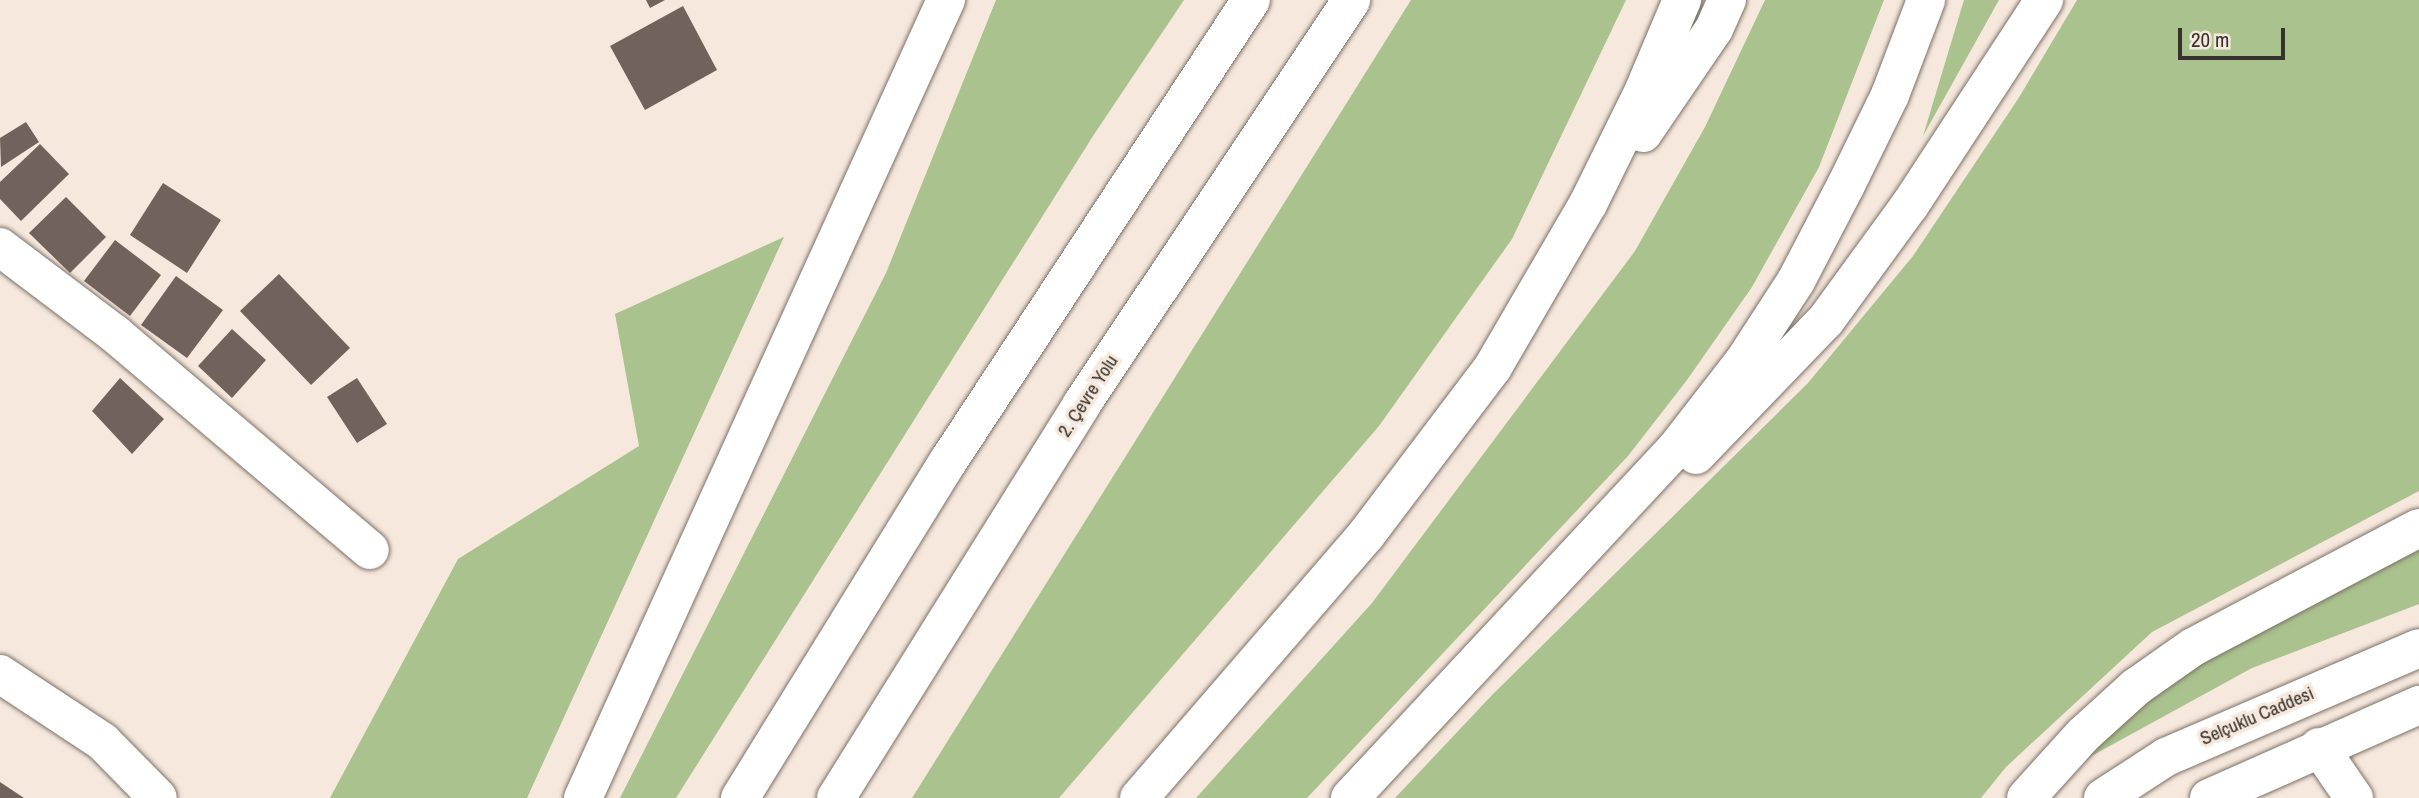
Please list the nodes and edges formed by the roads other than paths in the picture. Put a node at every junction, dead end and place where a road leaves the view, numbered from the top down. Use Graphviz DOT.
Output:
graph roads {
  1 [pos="946,0"];
  2 [pos="1251,0"];
  3 [pos="1351,0"];
  4 [pos="1682,0"];
  5 [pos="1727,0"];
  6 [pos="1926,0"];
  7 [pos="2044,0"];
  8 [pos="1588,204"];
  9 [pos="0,247"];
  10 [pos="2419,528"];
  11 [pos="1591,540"];
  12 [pos="370,550"];
  13 [pos="2419,648"];
  14 [pos="0,674"];
  15 [pos="2419,705"];
  16 [pos="2319,747"];
  17 [pos="158,798"];
  18 [pos="583,798"];
  19 [pos="740,798"];
  20 [pos="836,798"];
  21 [pos="1139,798"];
  22 [pos="1350,798"];
  23 [pos="2026,798"];
  24 [pos="2103,798"];
  25 [pos="2208,798"];
  26 [pos="2354,798"];
  1 -- 18 [label="main road"];
  2 -- 19 [label="main road"];
  3 -- 20 [label="main road, 2. Çevre Yolu"];
  4 -- 8 [label="main road"];
  5 -- 8 [label="main road"];
  6 -- 11 [label="main road"];
  7 -- 11 [label="main road"];
  8 -- 21 [label="main road"];
  9 -- 12 [label="main road"];
  10 -- 23 [label="main road"];
  11 -- 22 [label="main road"];
  13 -- 24 [label="main road, Selçuklu Caddesi"];
  14 -- 17 [label="main road"];
  15 -- 16 [label="main road"];
  16 -- 25 [label="main road"];
  16 -- 26 [label="main road"];
}
